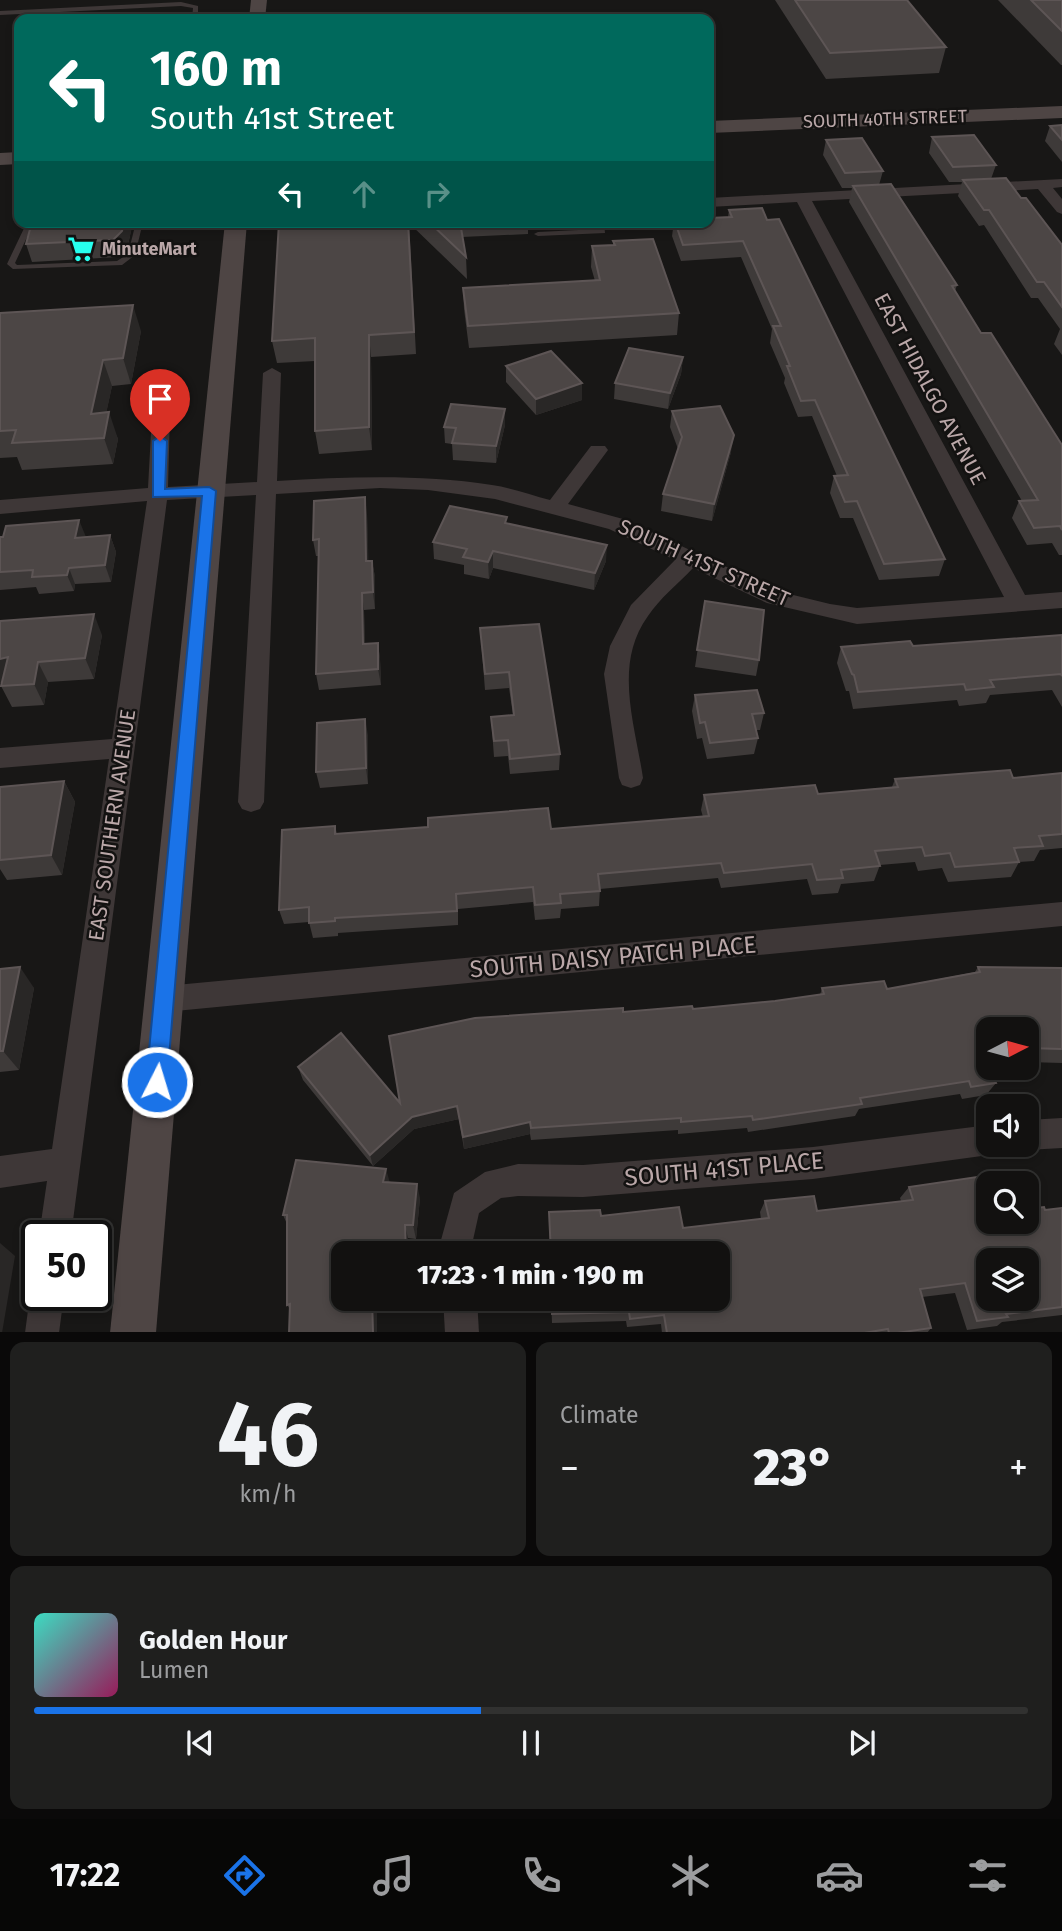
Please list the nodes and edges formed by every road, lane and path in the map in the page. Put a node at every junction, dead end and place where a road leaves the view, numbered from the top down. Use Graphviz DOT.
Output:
graph roads {
  1 [pos="0,13"];
  2 [pos="195,14"];
  3 [pos="1062,112"];
  4 [pos="714,127"];
  5 [pos="1062,183"];
  6 [pos="1042,184"];
  7 [pos="802,197"];
  8 [pos="714,202"];
  9 [pos="1062,209"];
  10 [pos="28,228"];
  11 [pos="138,228"];
  12 [pos="235,228"];
  13 [pos="602,228"];
  14 [pos="538,234"];
  15 [pos="272,373"];
  16 [pos="161,414"];
  17 [pos="598,450"];
  18 [pos="266,489"];
  19 [pos="209,491"];
  20 [pos="158,494"];
  21 [pos="556,506"];
  22 [pos="0,507"];
  23 [pos="691,558"];
  24 [pos="1062,600"];
  25 [pos="1018,603"];
  26 [pos="123,748"];
  27 [pos="0,758"];
  28 [pos="631,778"];
  29 [pos="251,802"];
  30 [pos="1062,914"];
  31 [pos="165,999"];
  32 [pos="1062,1133"];
  33 [pos="1039,1134"];
  34 [pos="976,1142"];
  35 [pos="65,1163"];
  36 [pos="0,1172"];
  37 [pos="57,1220"];
  38 [pos="457,1241"];
  39 [pos="45,1311"];
  40 [pos="460,1311"];
  41 [pos="42,1332"];
  42 [pos="133,1332"];
  43 [pos="461,1332"];
  1 -- 2 [label="lane"];
  3 -- 4 [label="main road, SOUTH 40TH STREET"];
  5 -- 6 [label="street"];
  6 -- 7 [label="street"];
  6 -- 9 [label="street"];
  7 -- 8 [label="street"];
  7 -- 25 [label="street, EAST HIDALGO AVENUE"];
  10 -- 11 [label="lane"];
  12 -- 19 [label="main road"];
  13 -- 14 [label="lane"];
  15 -- 18 [label="street"];
  16 -- 20 [label="street, EAST SOUTHERN AVENUE"];
  17 -- 21 [label="street"];
  18 -- 19 [label="street, SOUTH 41ST STREET"];
  18 -- 21 [label="street, SOUTH 41ST STREET"];
  18 -- 29 [label="street"];
  19 -- 20 [label="street, SOUTH 41ST STREET"];
  19 -- 31 [label="main road"];
  20 -- 22 [label="street, SOUTH 41ST STREET"];
  20 -- 26 [label="street, EAST SOUTHERN AVENUE"];
  21 -- 23 [label="street, SOUTH 41ST STREET"];
  23 -- 25 [label="street, SOUTH 41ST STREET"];
  23 -- 28 [label="street"];
  24 -- 25 [label="street, SOUTH 41ST STREET"];
  26 -- 27 [label="street"];
  26 -- 35 [label="street, EAST SOUTHERN AVENUE"];
  30 -- 31 [label="street, SOUTH DAISY PATCH PLACE"];
  31 -- 42 [label="main road"];
  32 -- 33 [label="street"];
  34 -- 38 [label="street, SOUTH 41ST PLACE"];
  35 -- 36 [label="street"];
  35 -- 37 [label="street, EAST SOUTHERN AVENUE"];
  39 -- 41 [label="street"];
  40 -- 43 [label="street"];
}
